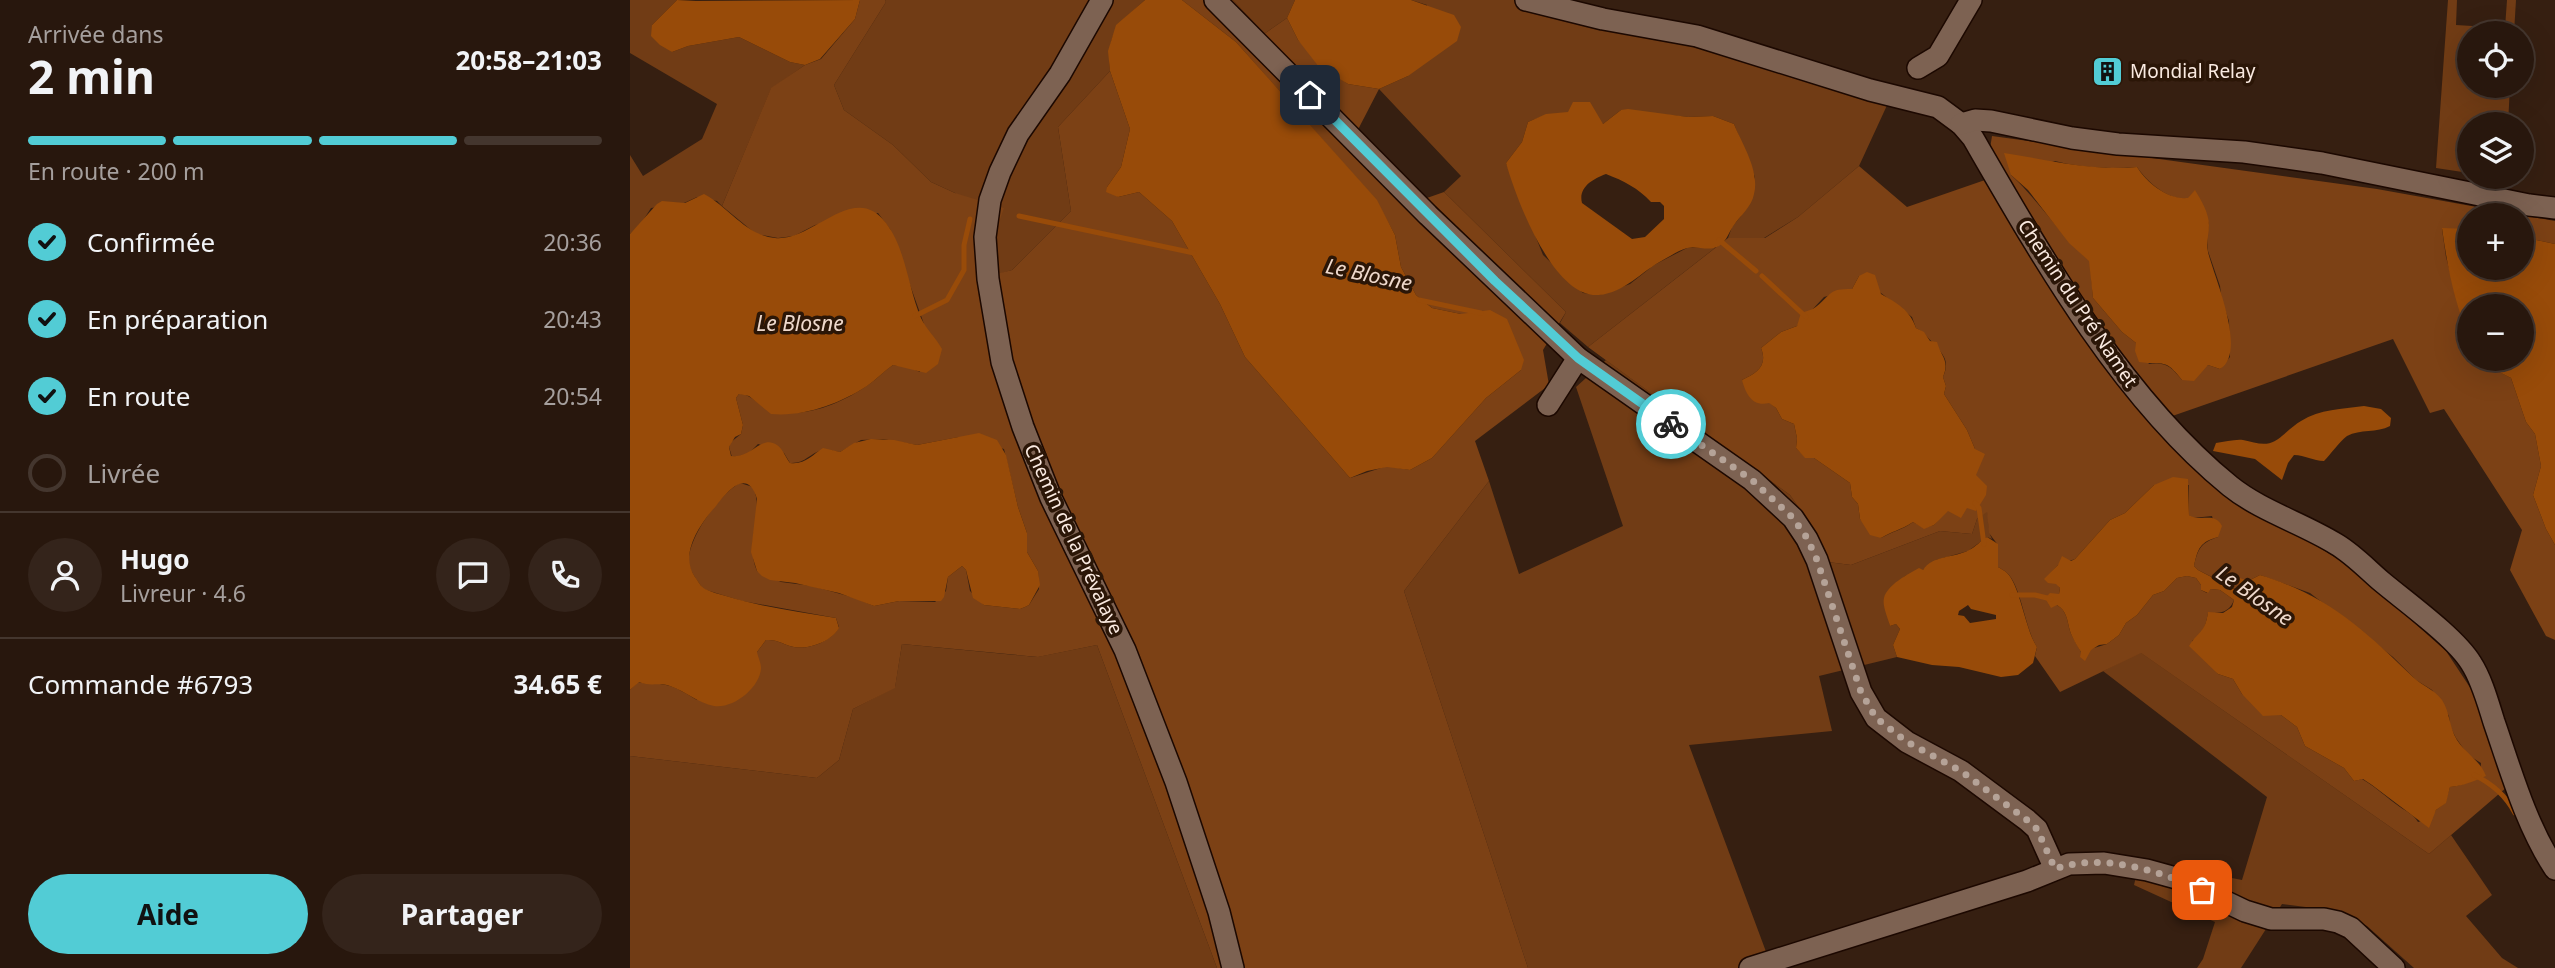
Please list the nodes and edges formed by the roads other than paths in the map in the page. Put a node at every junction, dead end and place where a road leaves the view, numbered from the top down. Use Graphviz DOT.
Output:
graph roads {
  1 [pos="1102,0"];
  2 [pos="1215,0"];
  3 [pos="1526,0"];
  4 [pos="1971,0"];
  5 [pos="1917,68"];
  6 [pos="1961,124"];
  7 [pos="2555,208"];
  8 [pos="1578,358"];
  9 [pos="1549,405"];
  10 [pos="2055,869"];
  11 [pos="2555,869"];
  12 [pos="1233,968"];
  13 [pos="1750,968"];
  14 [pos="2394,968"];
  1 -- 12 [label="street, Chemin de la Prévalaye"];
  2 -- 8 [label="street"];
  3 -- 6 [label="street, Chemin du Pré Namet"];
  4 -- 5 [label="street"];
  6 -- 7 [label="street"];
  6 -- 11 [label="street, Chemin du Pré Namet"];
  8 -- 9 [label="street"];
  8 -- 10 [label="street"];
  10 -- 13 [label="street"];
  10 -- 14 [label="street"];
}
